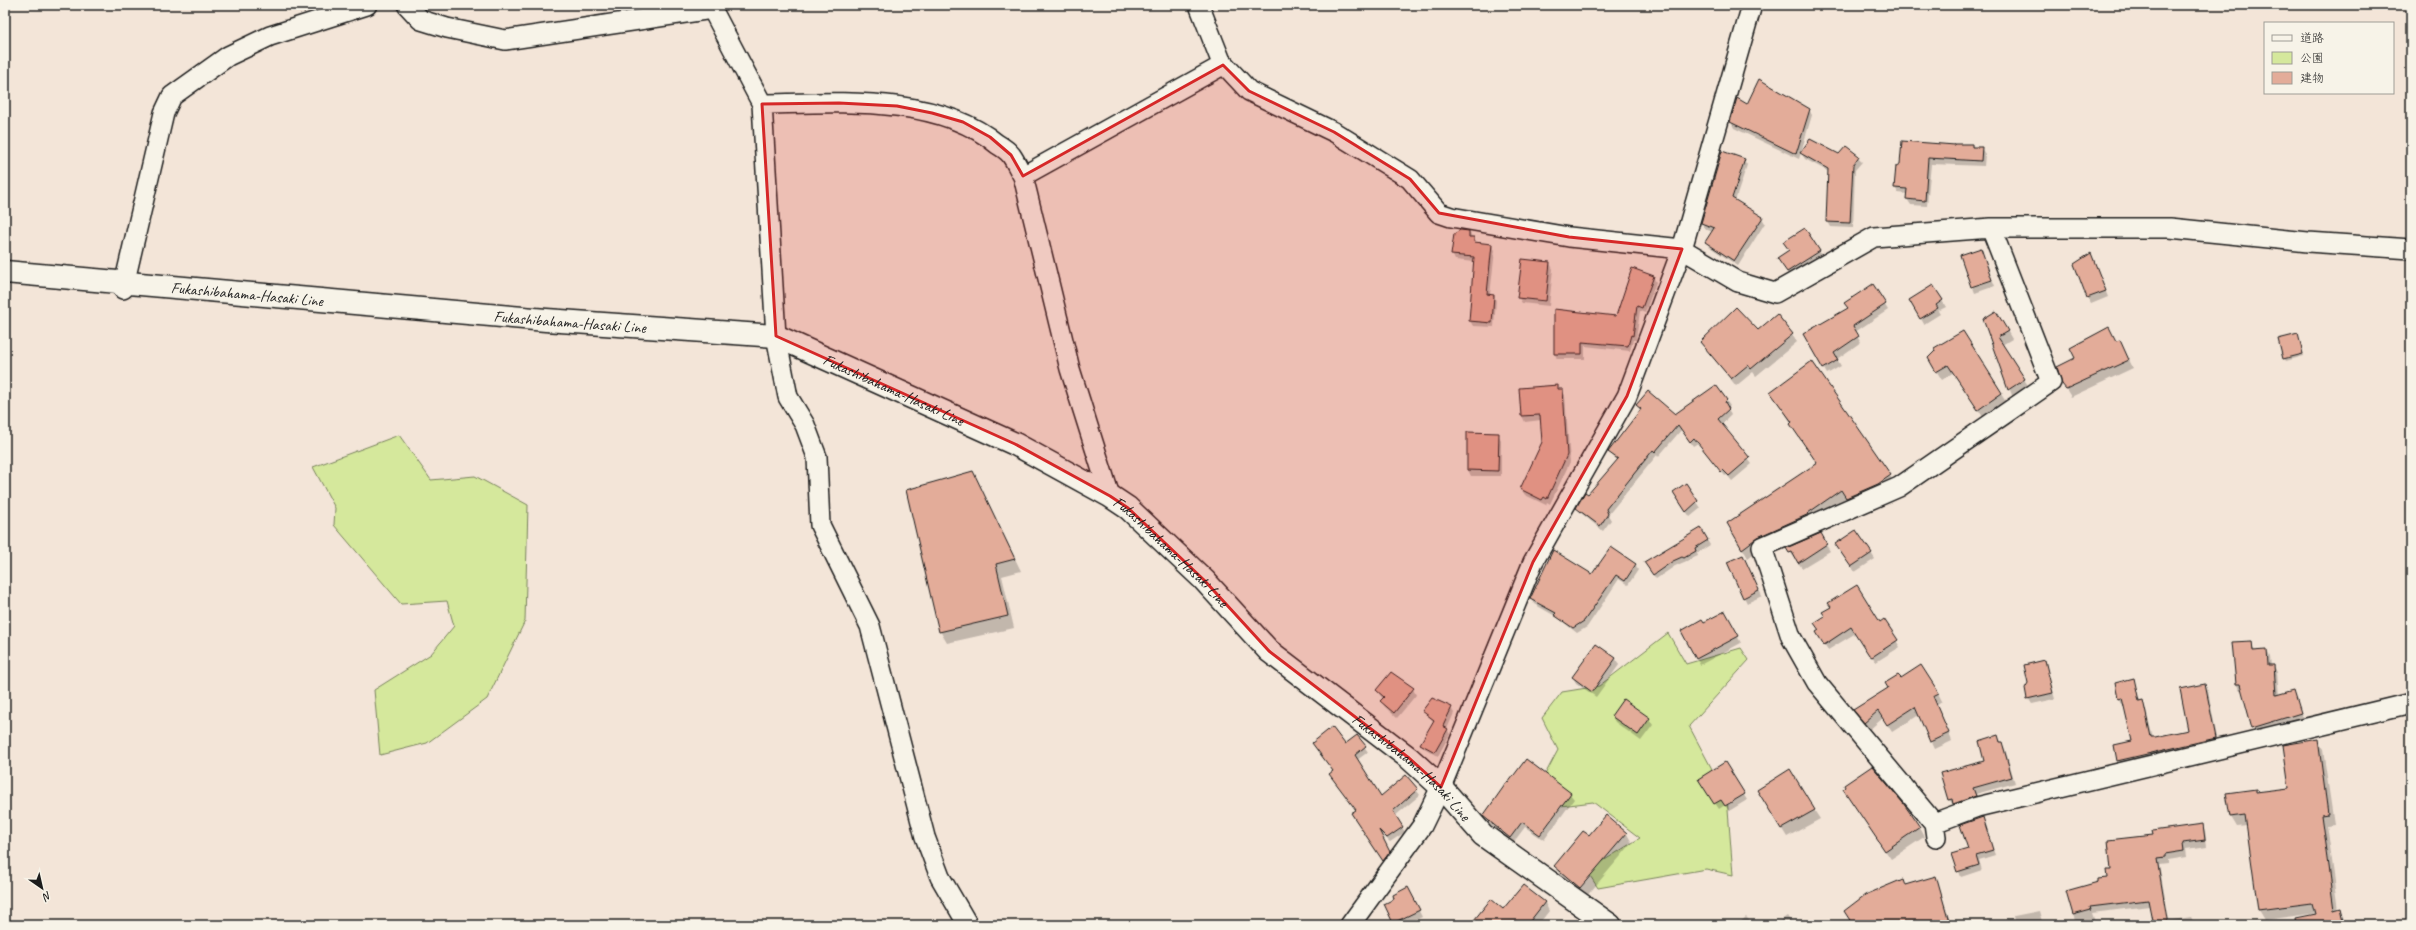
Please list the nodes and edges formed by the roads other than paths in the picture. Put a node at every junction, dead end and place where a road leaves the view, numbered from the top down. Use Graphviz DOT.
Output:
graph roads {
  1 [pos="367,5"];
  2 [pos="407,5"];
  3 [pos="1199,5"];
  4 [pos="1752,5"];
  5 [pos="711,7"];
  6 [pos="1223,65"];
  7 [pos="762,104"];
  8 [pos="1023,176"];
  9 [pos="1991,228"];
  10 [pos="1682,249"];
  11 [pos="2411,249"];
  12 [pos="5,272"];
  13 [pos="123,286"];
  14 [pos="776,336"];
  15 [pos="1110,496"];
  16 [pos="2411,703"];
  17 [pos="1441,787"];
  18 [pos="968,925"];
  19 [pos="1350,925"];
  20 [pos="1610,925"];
  1 -- 13 [label="street"];
  2 -- 5 [label="street"];
  3 -- 6 [label="street"];
  4 -- 10 [label="street"];
  5 -- 7 [label="street"];
  6 -- 8 [label="street"];
  6 -- 10 [label="street"];
  7 -- 8 [label="street"];
  7 -- 14 [label="street"];
  8 -- 15 [label="street"];
  9 -- 10 [label="street"];
  9 -- 11 [label="street"];
  9 -- 16 [label="street"];
  10 -- 17 [label="street"];
  12 -- 13 [label="main road, Fukashibahama-Hasaki Line"];
  13 -- 14 [label="main road, Fukashibahama-Hasaki Line"];
  14 -- 15 [label="main road, Fukashibahama-Hasaki Line"];
  14 -- 18 [label="street"];
  15 -- 17 [label="main road, Fukashibahama-Hasaki Line"];
  17 -- 19 [label="street"];
  17 -- 20 [label="main road, Fukashibahama-Hasaki Line"];
}
